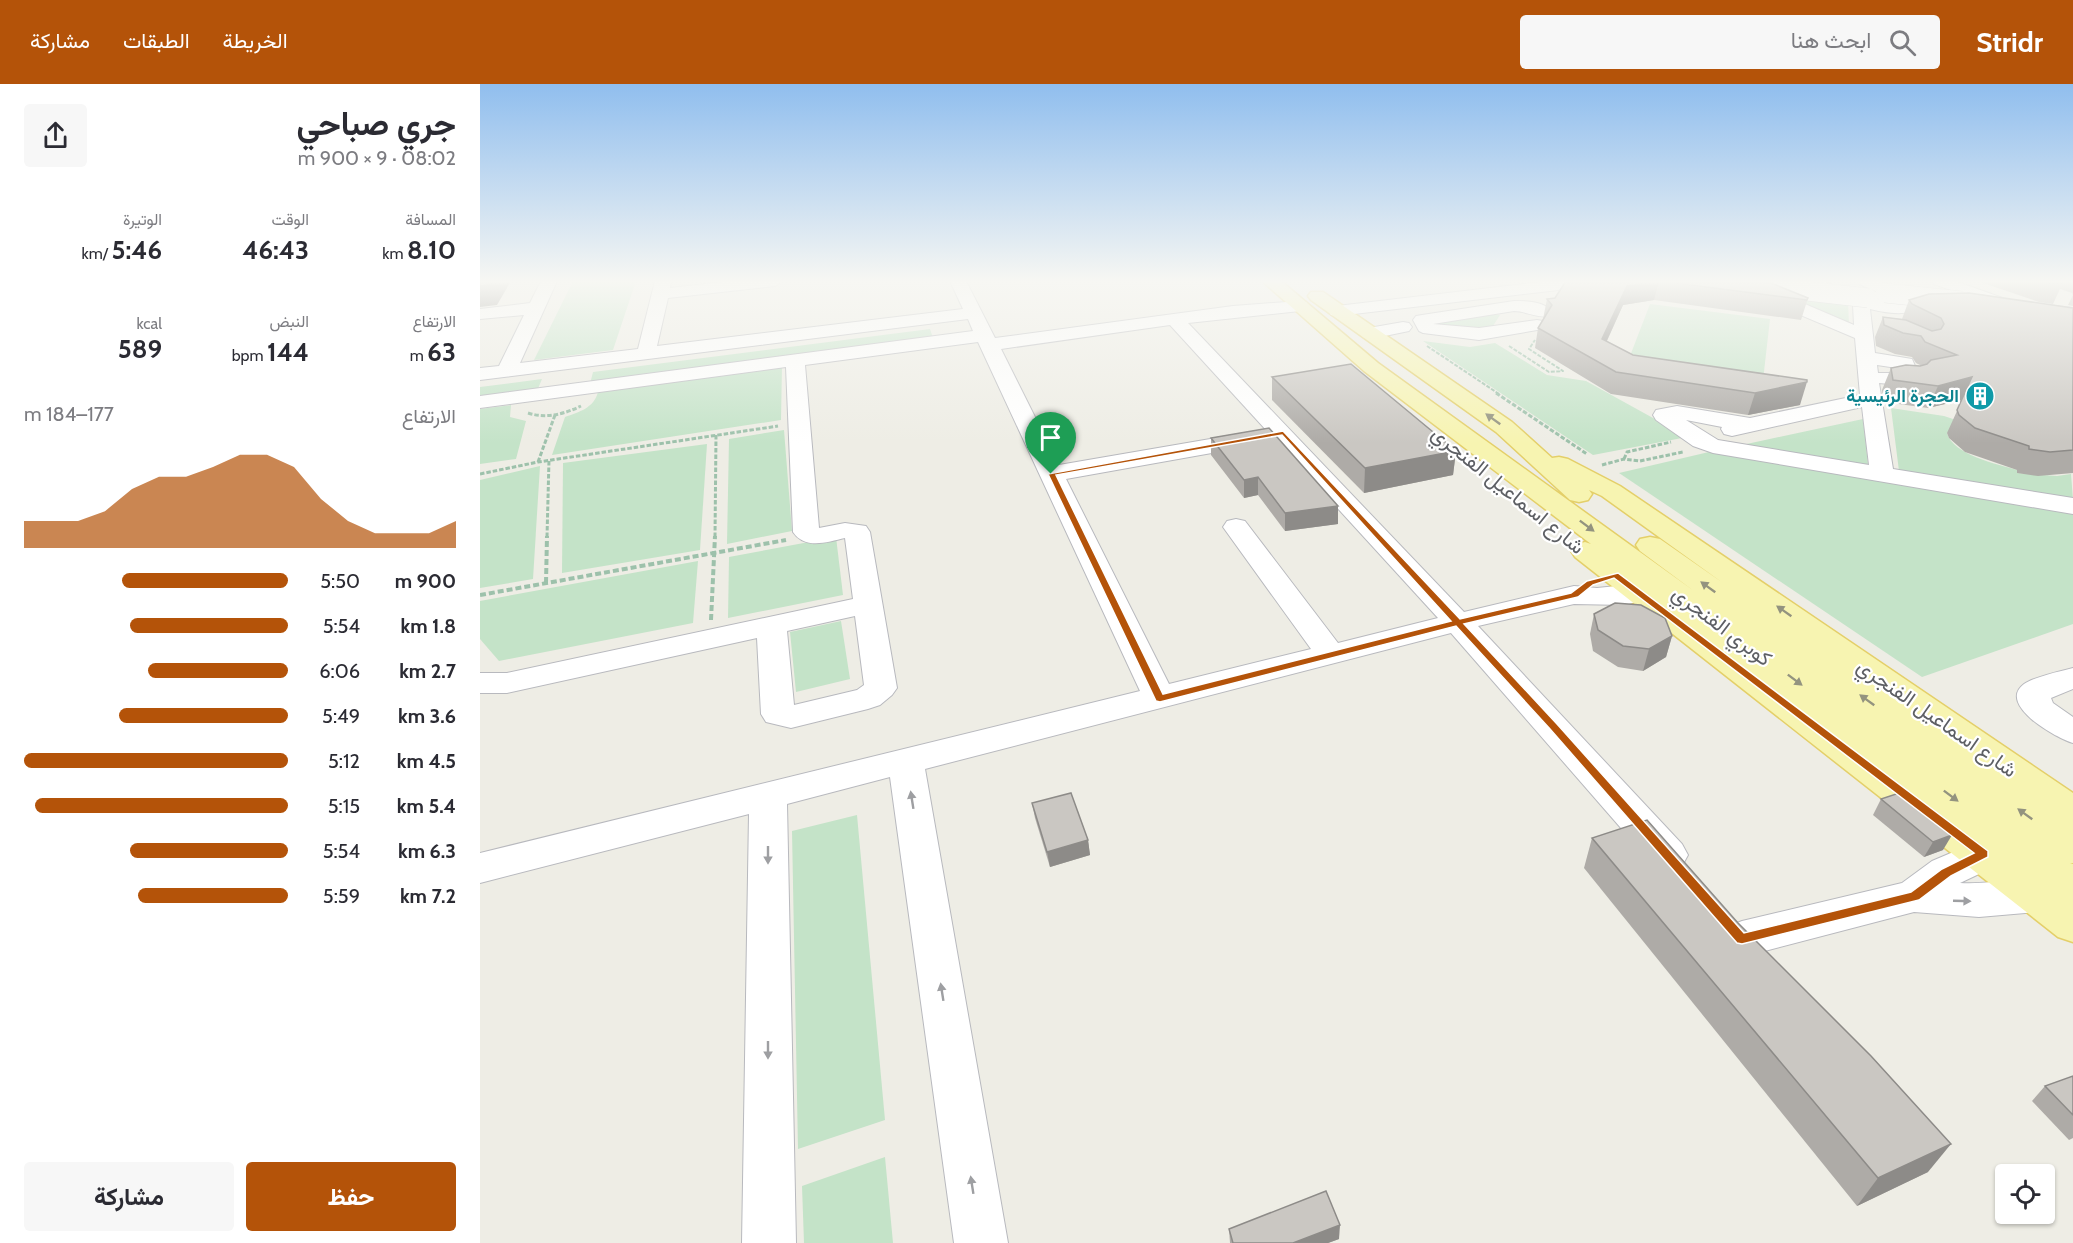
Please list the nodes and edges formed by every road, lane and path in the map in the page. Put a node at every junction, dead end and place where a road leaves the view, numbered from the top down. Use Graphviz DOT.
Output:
graph roads {
  1 [pos="523,335"];
  2 [pos="651,335"];
  3 [pos="797,335"];
  4 [pos="985,335"];
  5 [pos="1033,335"];
  6 [pos="1189,335"];
  7 [pos="1338,335"];
  8 [pos="1373,335"];
  9 [pos="1422,335"];
  10 [pos="1476,335"];
  11 [pos="1511,335"];
  12 [pos="1535,335"];
  13 [pos="1865,336"];
  14 [pos="1504,338"];
  15 [pos="987,340"];
  16 [pos="646,354"];
  17 [pos="795,360"];
  18 [pos="1371,367"];
  19 [pos="506,371"];
  20 [pos="480,374"];
  21 [pos="480,402"];
  22 [pos="1873,405"];
  23 [pos="555,415"];
  24 [pos="800,423"];
  25 [pos="1750,425"];
  26 [pos="1283,433"];
  27 [pos="716,435"];
  28 [pos="1686,443"];
  29 [pos="1718,447"];
  30 [pos="1537,457"];
  31 [pos="1593,458"];
  32 [pos="1624,459"];
  33 [pos="549,460"];
  34 [pos="538,462"];
  35 [pos="1606,464"];
  36 [pos="480,474"];
  37 [pos="1051,474"];
  38 [pos="1882,474"];
  39 [pos="2073,506"];
  40 [pos="1236,527"];
  41 [pos="810,535"];
  42 [pos="715,553"];
  43 [pos="546,584"];
  44 [pos="1626,584"];
  45 [pos="480,595"];
  46 [pos="869,604"];
  47 [pos="1458,622"];
  48 [pos="771,626"];
  49 [pos="710,639"];
  50 [pos="1332,655"];
  51 [pos="2073,678"];
  52 [pos="480,683"];
  53 [pos="1160,699"];
  54 [pos="2073,732"];
  55 [pos="906,762"];
  56 [pos="768,796"];
  57 [pos="2073,813"];
  58 [pos="2073,848"];
  59 [pos="1984,854"];
  60 [pos="480,868"];
  61 [pos="1687,877"];
  62 [pos="2061,893"];
  63 [pos="1914,896"];
  64 [pos="2073,924"];
  65 [pos="1744,941"];
  66 [pos="769,1243"];
  67 [pos="981,1243"];
  1 -- 19 [label="street"];
  2 -- 16 [label="street"];
  3 -- 16 [label="street"];
  4 -- 15 [label="street"];
  5 -- 15 [label="street"];
  6 -- 26 [label="street"];
  7 -- 18 [label="main road, شارع اسماعيل الفنجري"];
  30 -- 8 [label="main road, شارع اسماعيل الفنجري, one-way"];
  9 -- 31 [label="path"];
  10 -- 14 [label="street"];
  11 -- 14 [label="street"];
  12 -- 14 [label="path"];
  13 -- 22 [label="street"];
  15 -- 17 [label="street"];
  15 -- 37 [label="street"];
  16 -- 19 [label="street"];
  17 -- 21 [label="street"];
  17 -- 24 [label="street"];
  18 -- 44 [label="main road, شارع اسماعيل الفنجري"];
  18 -- 62 [label="main road, كوبري الفنجري, one-way"];
  19 -- 20 [label="street"];
  22 -- 25 [label="street"];
  22 -- 29 [label="street"];
  22 -- 38 [label="street"];
  23 -- 34 [label="path"];
  24 -- 27 [label="path"];
  24 -- 41 [label="street"];
  25 -- 28 [label="street"];
  25 -- 28 [label="street"];
  26 -- 37 [label="street"];
  26 -- 47 [label="street"];
  27 -- 33 [label="path"];
  27 -- 42 [label="path"];
  28 -- 29 [label="street"];
  28 -- 32 [label="path"];
  28 -- 32 [label="path"];
  29 -- 38 [label="street"];
  57 -- 30 [label="main road, شارع اسماعيل الفنجري, one-way"];
  58 -- 30 [label="main road, كوبري الفنجري, one-way"];
  32 -- 35 [label="path"];
  33 -- 34 [label="path"];
  33 -- 43 [label="path"];
  34 -- 36 [label="path"];
  37 -- 53 [label="street"];
  38 -- 39 [label="street"];
  40 -- 50 [label="street"];
  41 -- 42 [label="path"];
  41 -- 46 [label="street"];
  42 -- 43 [label="path"];
  42 -- 49 [label="path"];
  43 -- 45 [label="path"];
  44 -- 47 [label="street"];
  44 -- 59 [label="main road, شارع اسماعيل الفنجري"];
  46 -- 48 [label="street"];
  46 -- 48 [label="street"];
  47 -- 50 [label="street"];
  47 -- 61 [label="street"];
  48 -- 49 [label="street"];
  49 -- 52 [label="street"];
  50 -- 53 [label="street"];
  51 -- 54 [label="street"];
  53 -- 55 [label="street"];
  55 -- 56 [label="street"];
  67 -- 55 [label="street, one-way"];
  56 -- 60 [label="street"];
  56 -- 66 [label="street, one-way"];
  59 -- 62 [label="main road, شارع اسماعيل الفنجري"];
  59 -- 63 [label="street"];
  63 -- 62 [label="street, one-way"];
  62 -- 64 [label="main road, شارع اسماعيل الفنجري"];
  63 -- 65 [label="street"];
}
